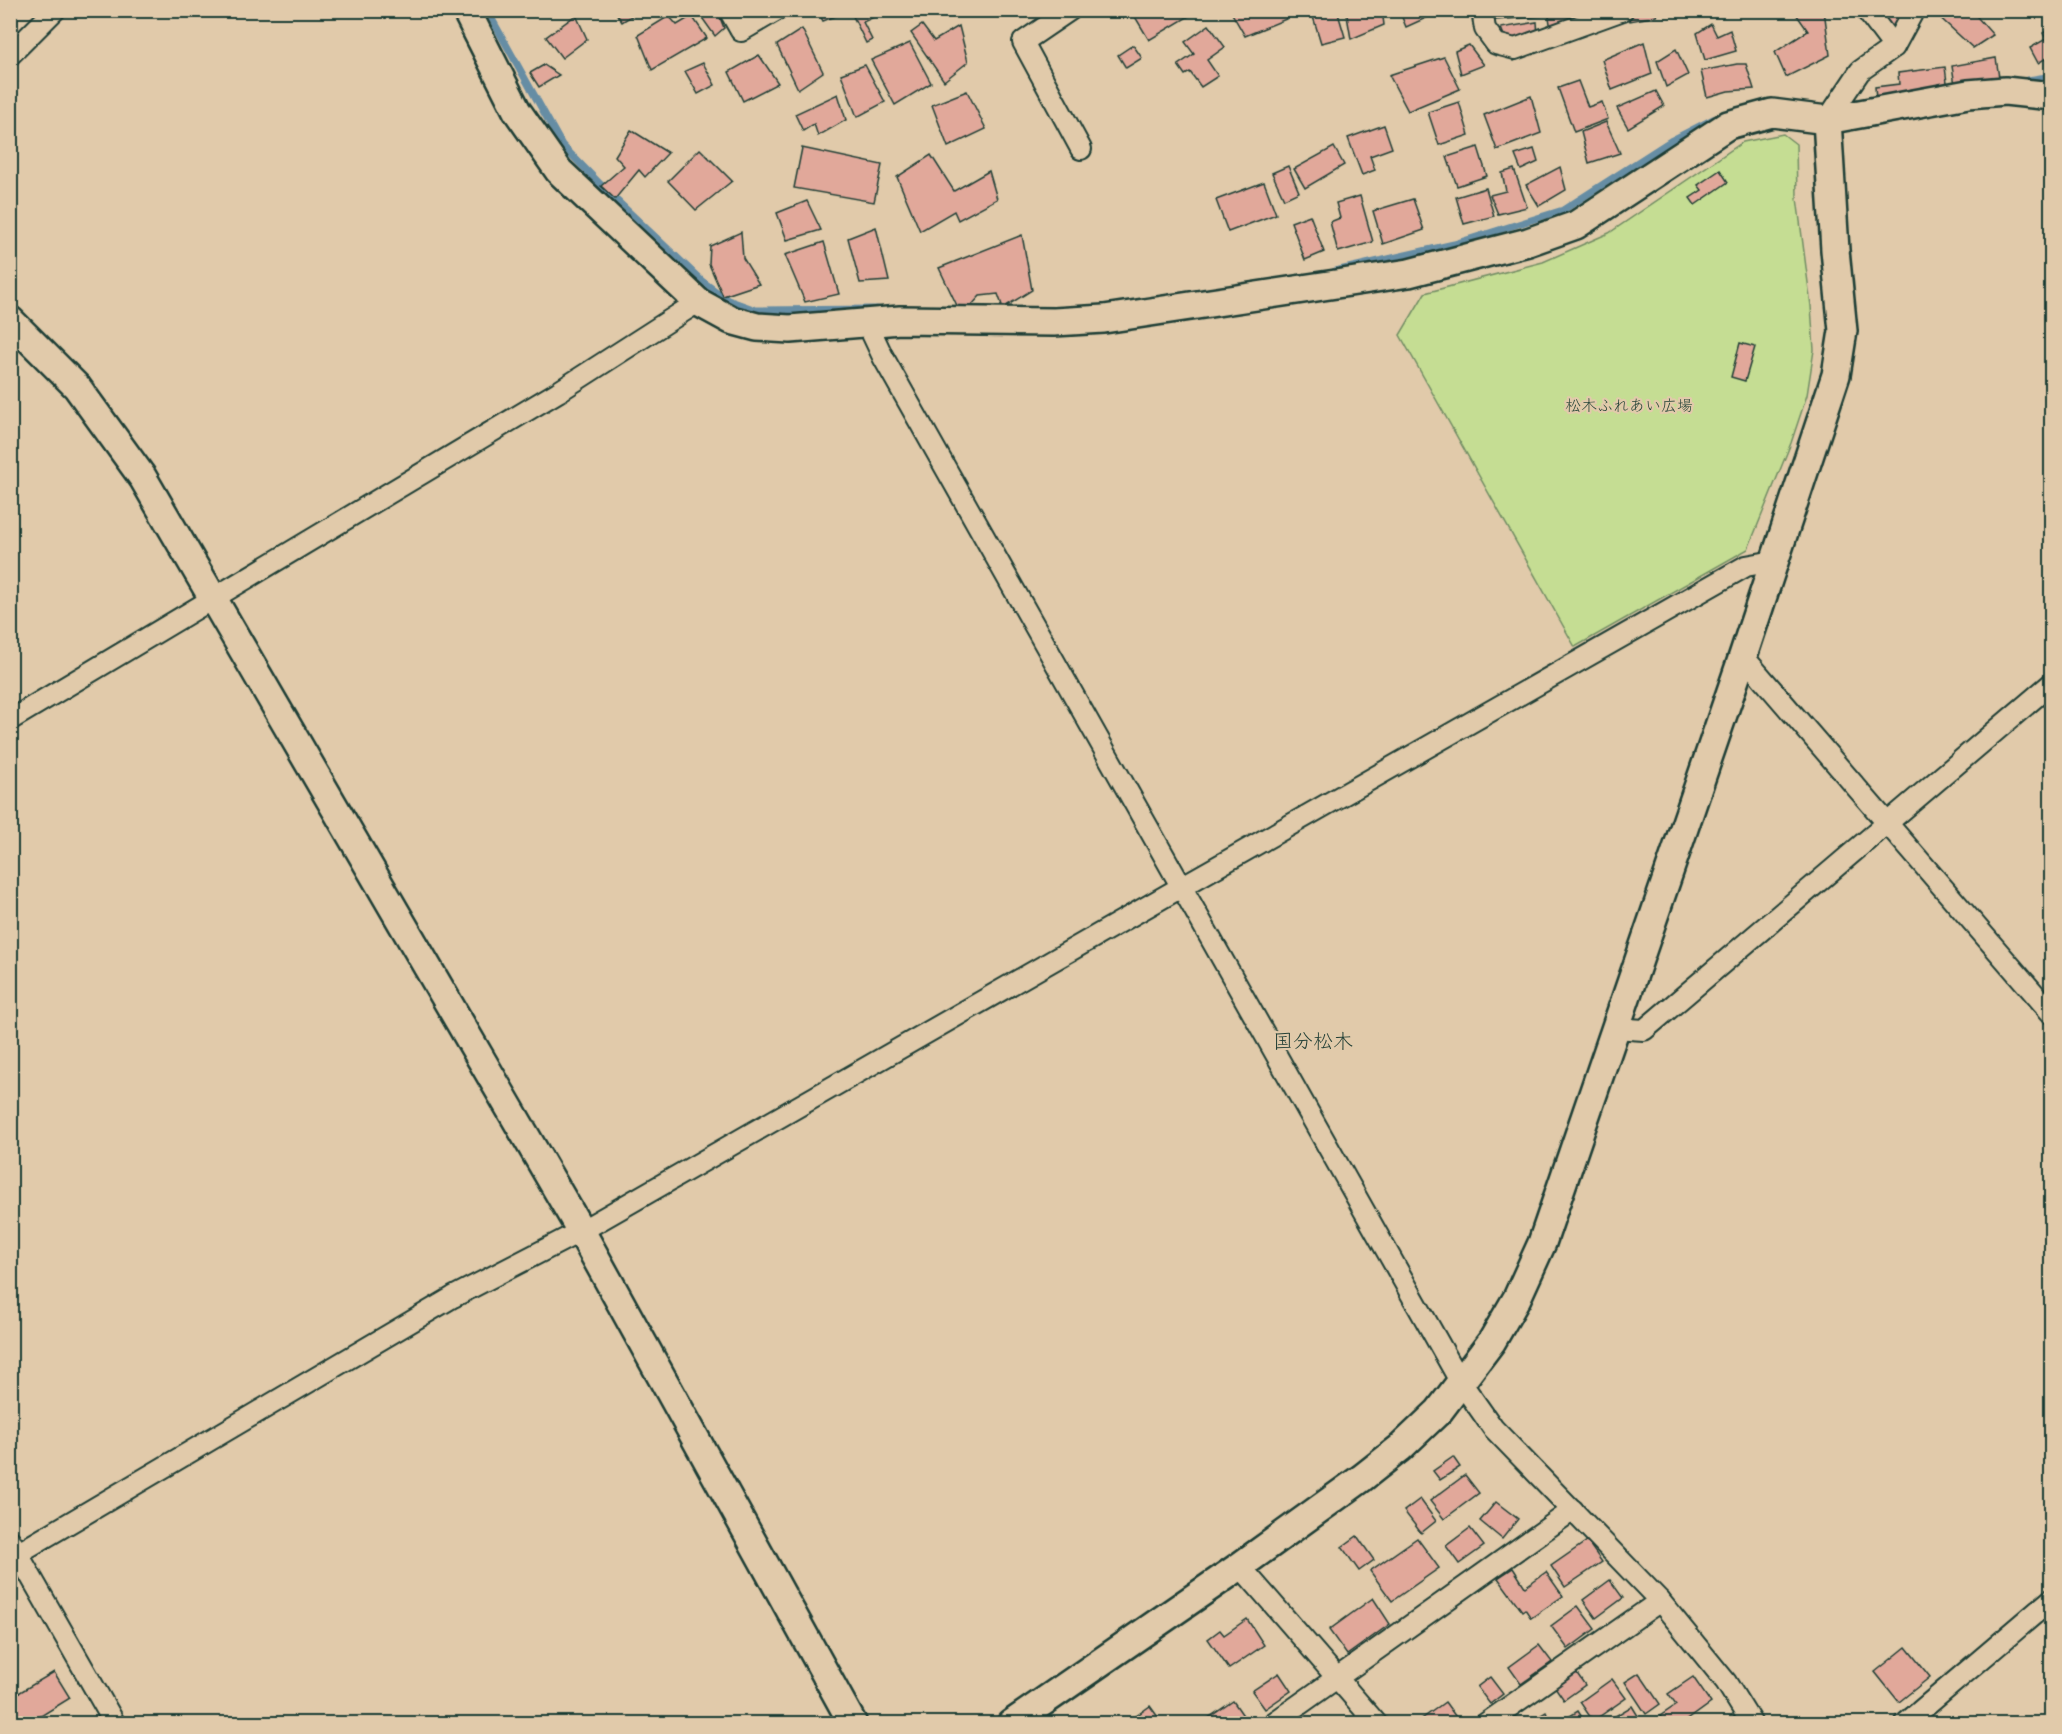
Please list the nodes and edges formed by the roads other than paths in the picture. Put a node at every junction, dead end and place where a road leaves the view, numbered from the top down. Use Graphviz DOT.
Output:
graph roads {
  1 [pos="55,10"];
  2 [pos="466,10"];
  3 [pos="729,10"];
  4 [pos="777,10"];
  5 [pos="1070,10"];
  6 [pos="1482,10"];
  7 [pos="1623,10"];
  8 [pos="1866,10"];
  9 [pos="1914,10"];
  10 [pos="1894,47"];
  11 [pos="10,56"];
  12 [pos="2052,96"];
  13 [pos="1827,120"];
  14 [pos="1081,149"];
  15 [pos="698,302"];
  16 [pos="10,320"];
  17 [pos="867,323"];
  18 [pos="1774,561"];
  19 [pos="213,600"];
  20 [pos="1743,656"];
  21 [pos="2052,683"];
  22 [pos="10,720"];
  23 [pos="1887,822"];
  24 [pos="1183,886"];
  25 [pos="2052,1014"];
  26 [pos="1614,1028"];
  27 [pos="581,1231"];
  28 [pos="1460,1381"];
  29 [pos="1573,1510"];
  30 [pos="13,1550"];
  31 [pos="1240,1566"];
  32 [pos="2052,1599"];
  33 [pos="1660,1601"];
  34 [pos="1338,1677"];
  35 [pos="115,1724"];
  36 [pos="853,1724"];
  37 [pos="1011,1724"];
  38 [pos="1272,1724"];
  39 [pos="1377,1724"];
  40 [pos="1485,1724"];
  41 [pos="1752,1724"];
  42 [pos="1905,1724"];
  1 -- 11 [label="street"];
  2 -- 15 [label="street"];
  3 -- 4 [label="street"];
  5 -- 14 [label="street"];
  6 -- 7 [label="street"];
  8 -- 10 [label="street"];
  9 -- 10 [label="street"];
  10 -- 13 [label="street"];
  12 -- 13 [label="street"];
  13 -- 17 [label="street"];
  13 -- 18 [label="street"];
  15 -- 17 [label="street"];
  15 -- 19 [label="street"];
  16 -- 19 [label="street"];
  17 -- 24 [label="street"];
  18 -- 20 [label="street"];
  18 -- 24 [label="street"];
  19 -- 22 [label="street"];
  19 -- 27 [label="street"];
  20 -- 23 [label="street"];
  20 -- 26 [label="street"];
  21 -- 23 [label="street"];
  23 -- 25 [label="street"];
  23 -- 26 [label="street"];
  24 -- 27 [label="street"];
  24 -- 28 [label="street"];
  26 -- 28 [label="street"];
  27 -- 30 [label="street"];
  27 -- 36 [label="street"];
  28 -- 29 [label="street"];
  28 -- 31 [label="street"];
  29 -- 33 [label="street"];
  29 -- 34 [label="street"];
  30 -- 35 [label="street"];
  31 -- 34 [label="street"];
  31 -- 37 [label="street"];
  32 -- 42 [label="street"];
  33 -- 40 [label="street"];
  33 -- 41 [label="street"];
  34 -- 38 [label="street"];
  34 -- 39 [label="street"];
}
